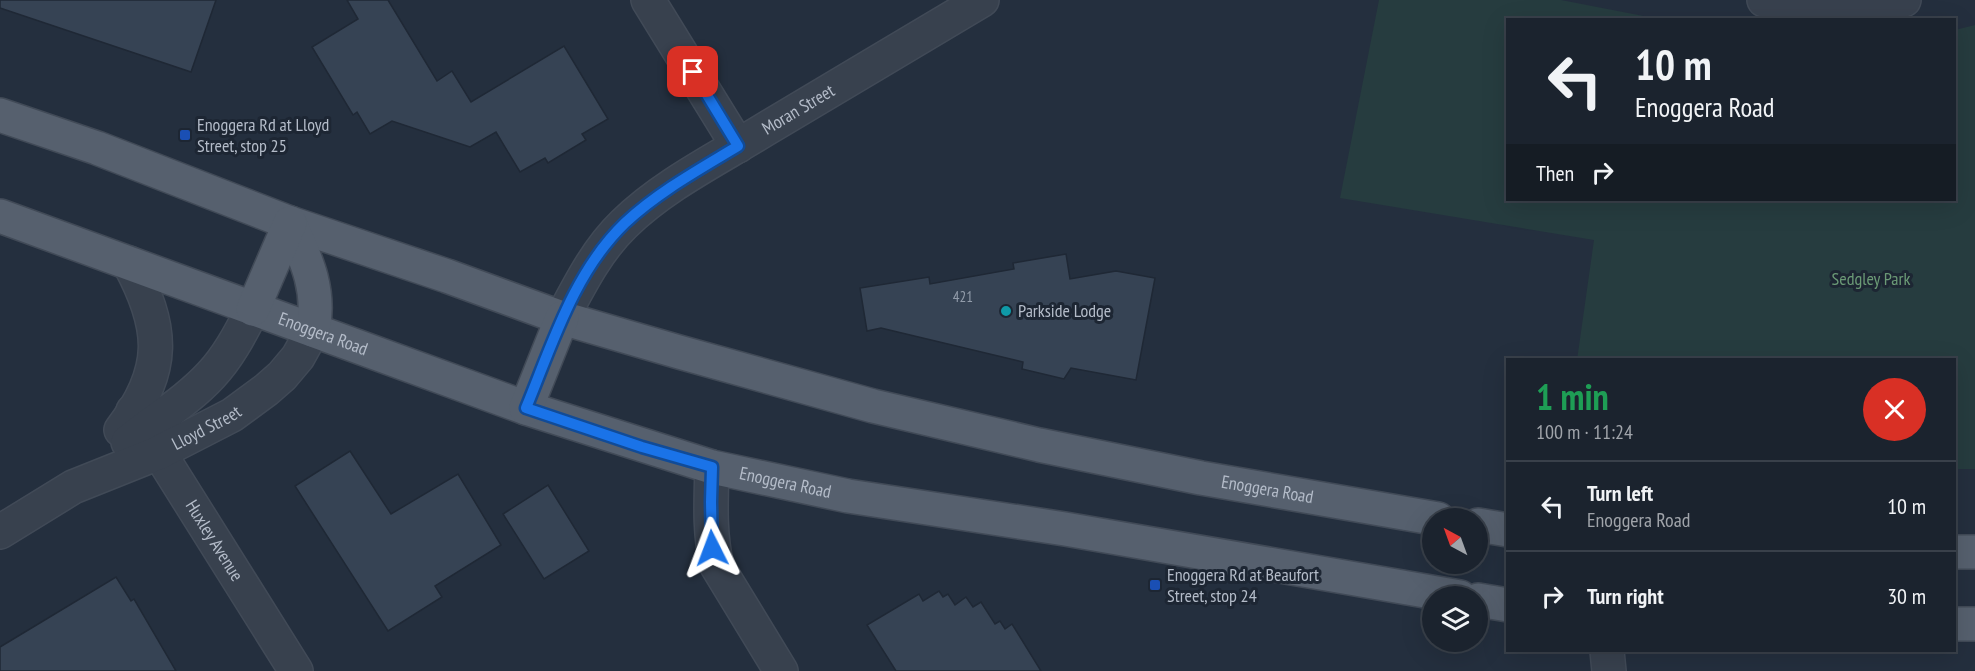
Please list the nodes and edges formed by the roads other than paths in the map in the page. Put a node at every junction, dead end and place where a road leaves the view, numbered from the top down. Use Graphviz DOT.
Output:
graph roads {
  1 [pos="648,0"];
  2 [pos="982,0"];
  3 [pos="1764,0"];
  4 [pos="1904,0"];
  5 [pos="0,115"];
  6 [pos="738,146"];
  7 [pos="0,216"];
  8 [pos="290,223"];
  9 [pos="129,263"];
  10 [pos="253,309"];
  11 [pos="562,318"];
  12 [pos="313,330"];
  13 [pos="526,408"];
  14 [pos="145,431"];
  15 [pos="712,467"];
  16 [pos="73,487"];
  17 [pos="1422,516"];
  18 [pos="1488,527"];
  19 [pos="1506,530"];
  20 [pos="0,532"];
  21 [pos="1956,552"];
  22 [pos="1975,552"];
  23 [pos="1422,590"];
  24 [pos="1488,602"];
  25 [pos="1506,605"];
  26 [pos="1956,624"];
  27 [pos="1975,624"];
  28 [pos="1607,652"];
  29 [pos="296,671"];
  30 [pos="781,671"];
  31 [pos="1609,671"];
  1 -- 6 [label="street"];
  2 -- 6 [label="street, Moran Street"];
  3 -- 4 [label="street"];
  5 -- 8 [label="main road, Enoggera Road"];
  6 -- 11 [label="street, Moran Street"];
  7 -- 9 [label="main road, Enoggera Road"];
  8 -- 10 [label="main road"];
  8 -- 11 [label="main road, Enoggera Road"];
  8 -- 12 [label="main road"];
  9 -- 10 [label="main road, Enoggera Road"];
  9 -- 14 [label="street, Lloyd Street"];
  10 -- 12 [label="main road, Enoggera Road"];
  10 -- 14 [label="street"];
  11 -- 13 [label="main road"];
  11 -- 17 [label="main road, Enoggera Road"];
  12 -- 13 [label="main road, Enoggera Road"];
  12 -- 14 [label="street, Lloyd Street"];
  13 -- 15 [label="main road, Enoggera Road"];
  14 -- 16 [label="street, Lloyd Street"];
  14 -- 16 [label="street, Lloyd Street"];
  14 -- 29 [label="street, Huxley Avenue"];
  15 -- 23 [label="main road, Enoggera Road"];
  15 -- 30 [label="street"];
  16 -- 20 [label="street, Lloyd Street"];
  18 -- 19 [label="main road"];
  21 -- 22 [label="main road"];
  24 -- 25 [label="main road"];
  26 -- 27 [label="main road"];
  28 -- 31 [label="street"];
}
